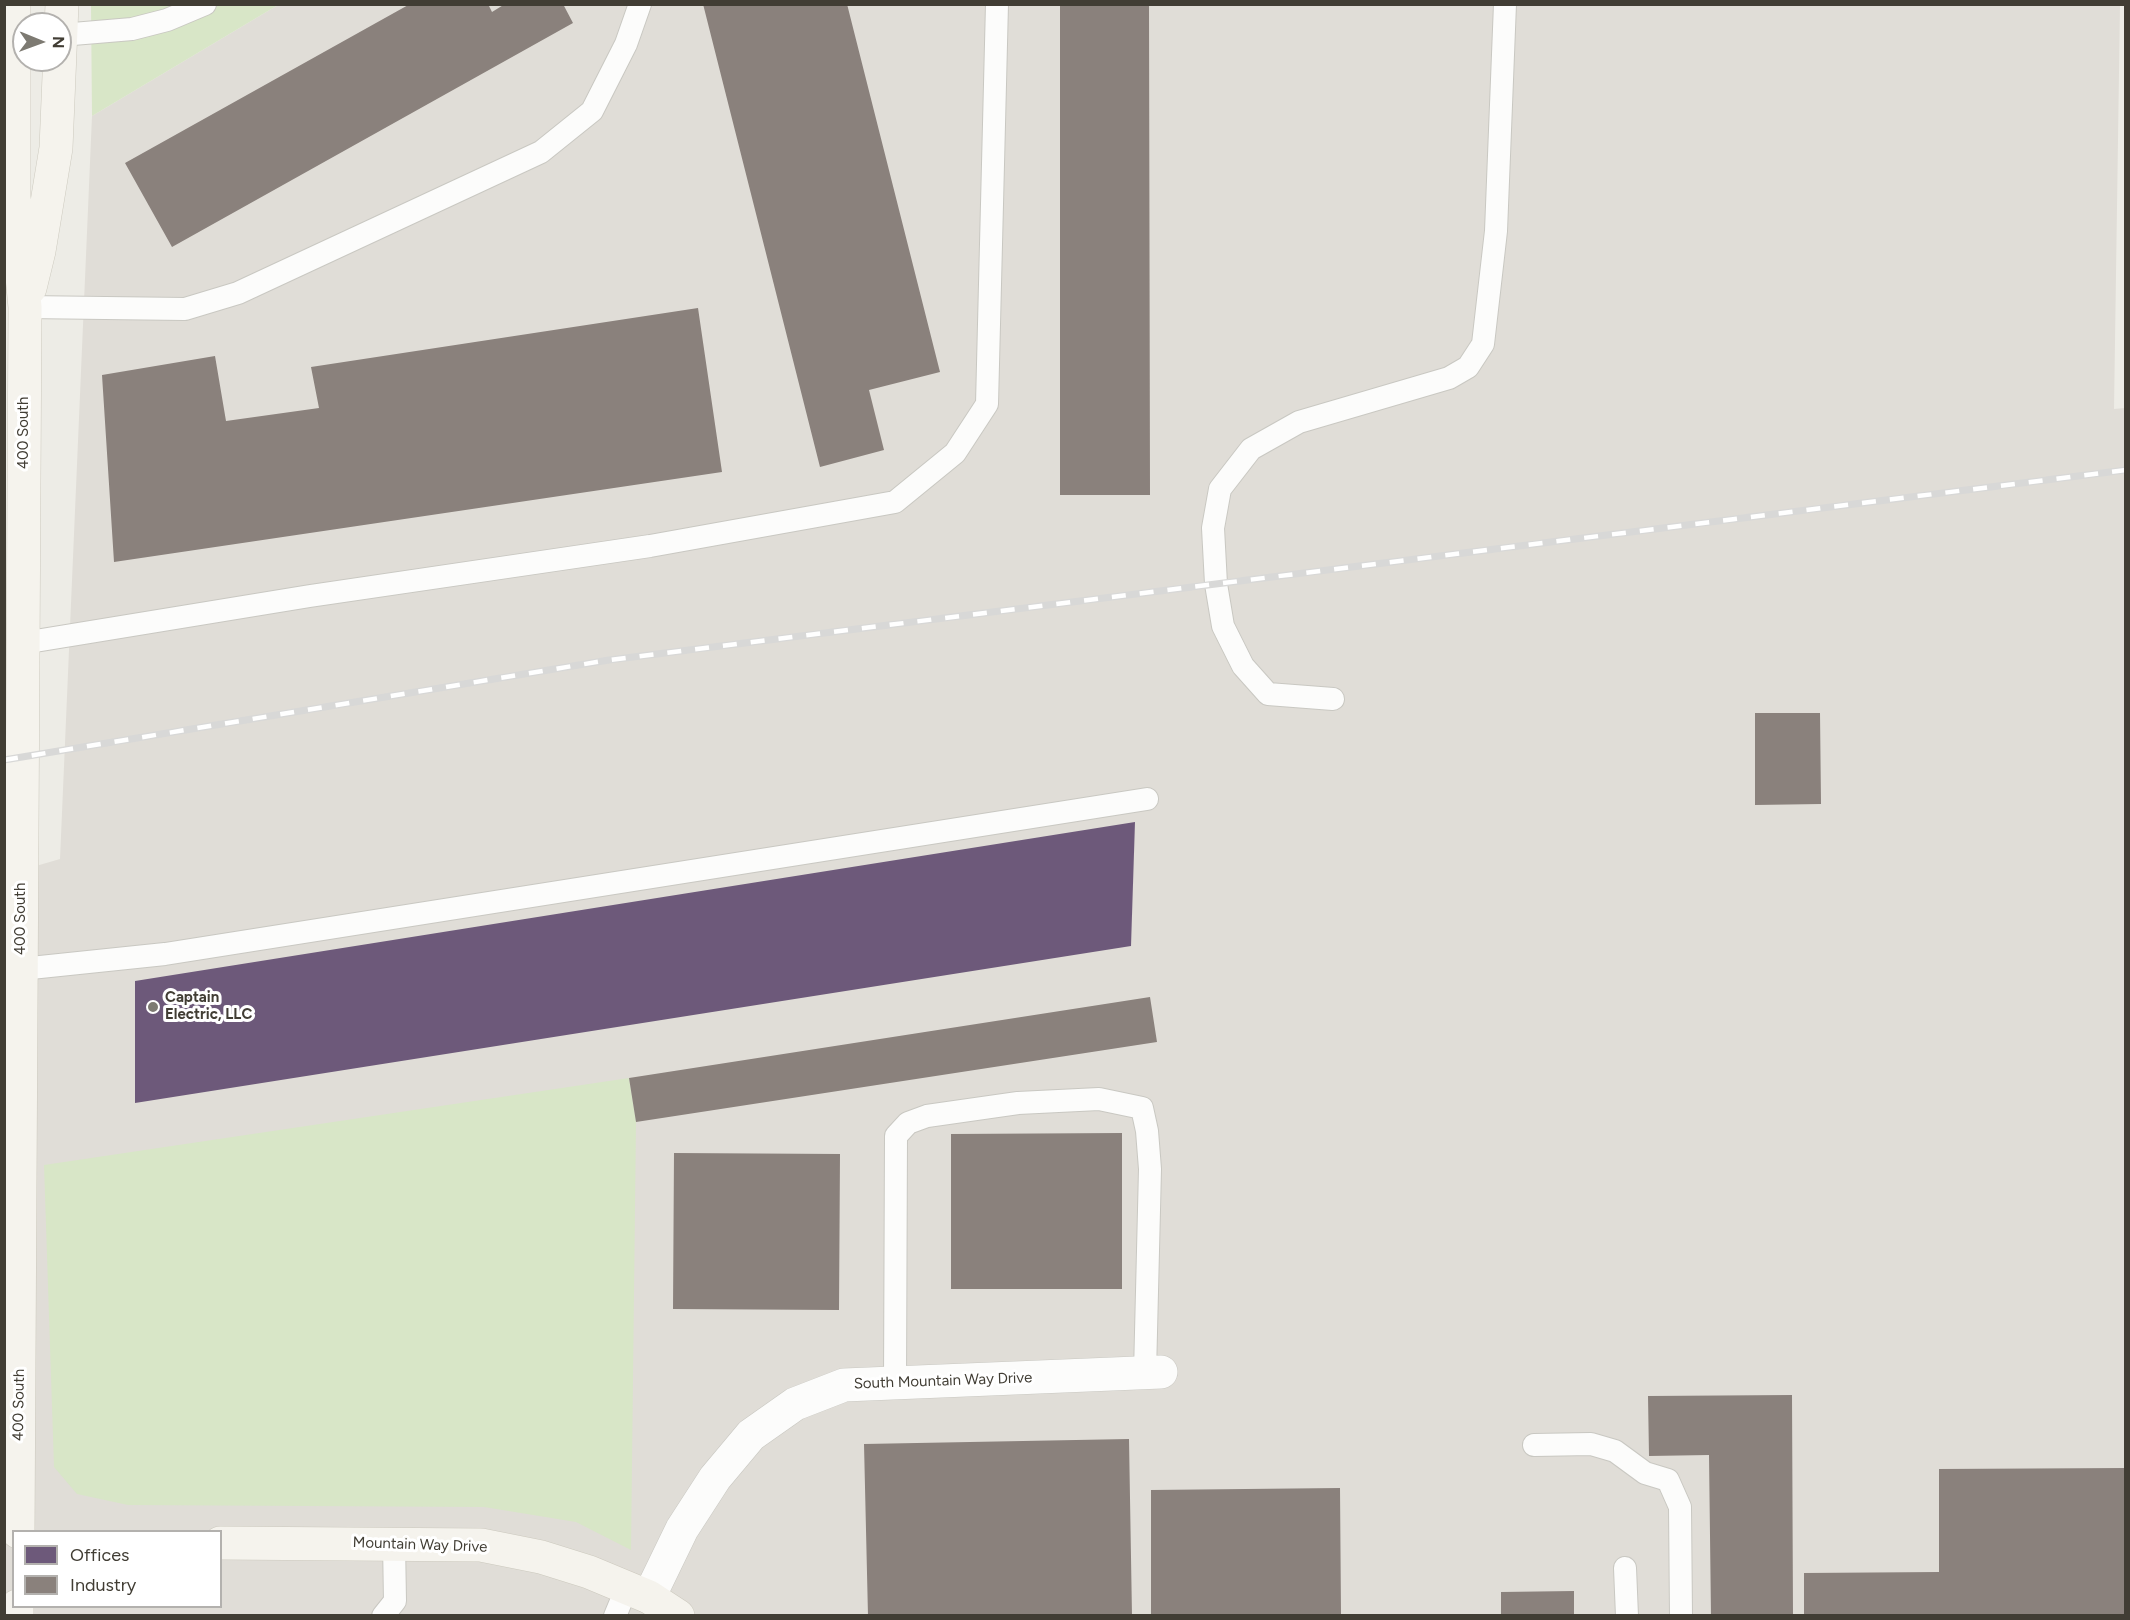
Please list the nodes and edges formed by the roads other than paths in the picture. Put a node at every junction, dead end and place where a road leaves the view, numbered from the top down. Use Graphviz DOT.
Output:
graph roads {
  1 [pos="14,4"];
  2 [pos="205,4"];
  3 [pos="640,4"];
  4 [pos="996,4"];
  5 [pos="1505,4"];
  6 [pos="72,21"];
  7 [pos="59,72"];
  8 [pos="25,307"];
  9 [pos="14,448"];
  10 [pos="22,643"];
  11 [pos="1333,699"];
  12 [pos="1147,799"];
  13 [pos="21,969"];
  14 [pos="12,1323"];
  15 [pos="1153,1373"];
  16 [pos="895,1383"];
  17 [pos="1534,1444"];
  18 [pos="18,1530"];
  19 [pos="222,1543"];
  20 [pos="394,1543"];
  21 [pos="1625,1568"];
  22 [pos="630,1600"];
  23 [pos="383,1616"];
  24 [pos="678,1616"];
  25 [pos="1627,1616"];
  26 [pos="1681,1616"];
  1 -- 8 [label="street, 400 South"];
  2 -- 6 [label="lane"];
  3 -- 8 [label="lane"];
  4 -- 10 [label="lane"];
  5 -- 11 [label="lane"];
  7 -- 8 [label="street, 400 South"];
  8 -- 9 [label="street, 400 South"];
  9 -- 10 [label="street, 400 South"];
  10 -- 13 [label="street, 400 South"];
  12 -- 13 [label="lane"];
  13 -- 14 [label="street, 400 South"];
  14 -- 18 [label="street, 400 South"];
  15 -- 16 [label="street, South Mountain Way Drive"];
  15 -- 16 [label="lane"];
  16 -- 22 [label="street, South Mountain Way Drive"];
  17 -- 26 [label="lane"];
  19 -- 20 [label="street, Mountain Way Drive"];
  20 -- 22 [label="street, Mountain Way Drive"];
  20 -- 23 [label="lane"];
  21 -- 25 [label="lane"];
  22 -- 24 [label="street, Mountain Way Drive"];
}
